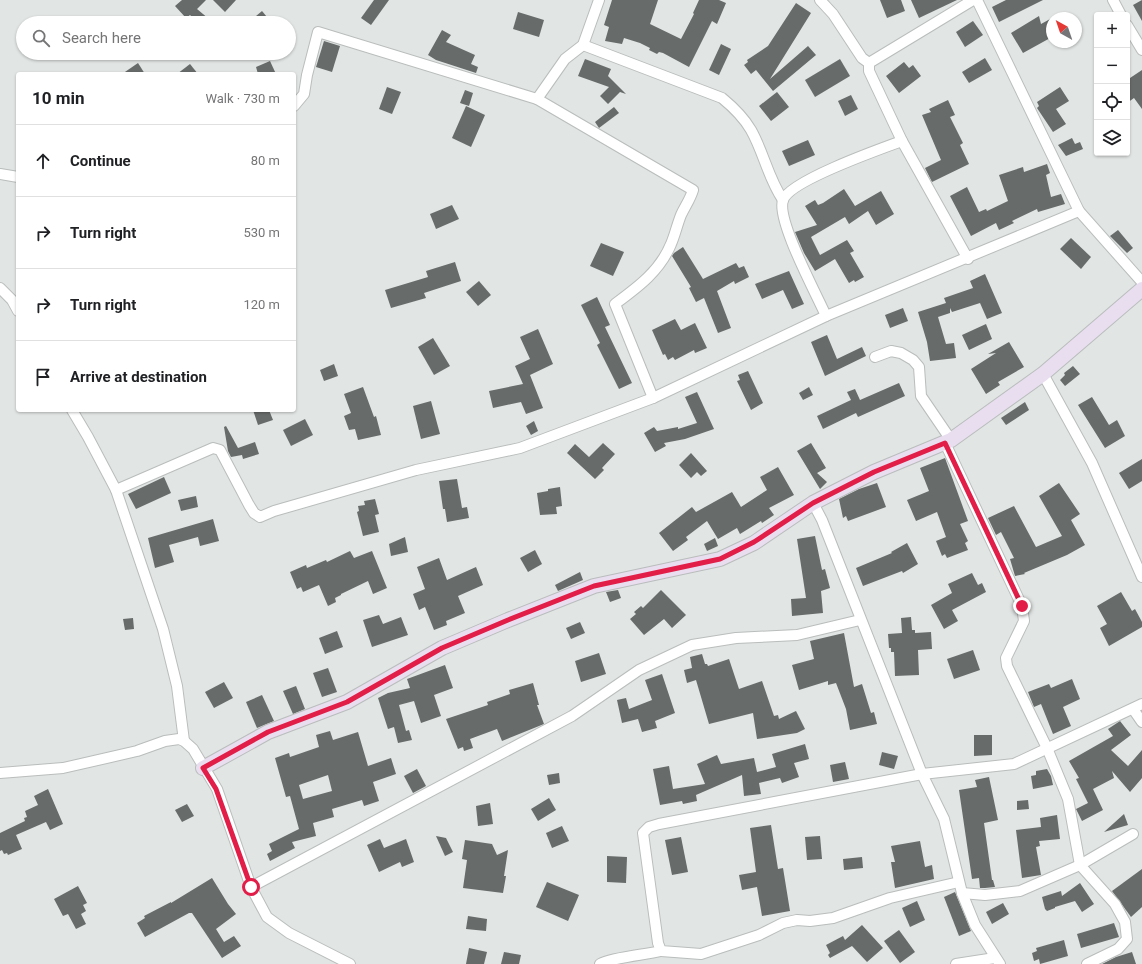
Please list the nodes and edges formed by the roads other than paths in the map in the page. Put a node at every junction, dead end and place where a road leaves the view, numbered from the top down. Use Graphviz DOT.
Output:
graph roads {
  1 [pos="599,0"];
  2 [pos="820,0"];
  3 [pos="973,0"];
  4 [pos="977,0"];
  5 [pos="1113,0"];
  6 [pos="1119,12"];
  7 [pos="1130,31"];
  8 [pos="583,45"];
  9 [pos="1142,50"];
  10 [pos="869,63"];
  11 [pos="537,100"];
  12 [pos="296,104"];
  13 [pos="902,141"];
  14 [pos="0,174"];
  15 [pos="16,177"];
  16 [pos="775,188"];
  17 [pos="793,188"];
  18 [pos="783,200"];
  19 [pos="1079,211"];
  20 [pos="968,259"];
  21 [pos="1142,282"];
  22 [pos="0,288"];
  23 [pos="1142,289"];
  24 [pos="16,307"];
  25 [pos="826,316"];
  26 [pos="875,357"];
  27 [pos="1043,374"];
  28 [pos="653,398"];
  29 [pos="73,412"];
  30 [pos="948,442"];
  31 [pos="116,490"];
  32 [pos="813,503"];
  33 [pos="1142,577"];
  34 [pos="860,620"];
  35 [pos="1137,707"];
  36 [pos="1142,722"];
  37 [pos="184,741"];
  38 [pos="1047,748"];
  39 [pos="203,768"];
  40 [pos="0,773"];
  41 [pos="922,774"];
  42 [pos="1133,834"];
  43 [pos="1080,865"];
  44 [pos="959,882"];
  45 [pos="251,887"];
  46 [pos="962,893"];
  47 [pos="661,951"];
  48 [pos="997,961"];
  49 [pos="350,964"];
  50 [pos="600,964"];
  51 [pos="956,964"];
  52 [pos="1087,964"];
  1 -- 8 [label="street"];
  2 -- 10 [label="street"];
  3 -- 10 [label="street"];
  4 -- 19 [label="street"];
  5 -- 6 [label="street"];
  7 -- 9 [label="street"];
  8 -- 11 [label="street"];
  8 -- 16 [label="street"];
  10 -- 13 [label="street"];
  11 -- 12 [label="street"];
  11 -- 28 [label="street"];
  13 -- 17 [label="street"];
  13 -- 20 [label="street"];
  14 -- 15 [label="street"];
  16 -- 17 [label="street"];
  16 -- 18 [label="street"];
  17 -- 18 [label="street"];
  18 -- 25 [label="street"];
  19 -- 20 [label="street"];
  19 -- 21 [label="street"];
  20 -- 25 [label="street"];
  22 -- 24 [label="street"];
  23 -- 27 [label="street"];
  25 -- 28 [label="street"];
  26 -- 30 [label="street"];
  27 -- 30 [label="street"];
  27 -- 33 [label="street"];
  28 -- 31 [label="street"];
  29 -- 31 [label="street"];
  30 -- 32 [label="street"];
  30 -- 38 [label="street"];
  31 -- 37 [label="street"];
  32 -- 34 [label="street"];
  32 -- 39 [label="street"];
  34 -- 41 [label="street"];
  34 -- 45 [label="street"];
  35 -- 36 [label="street"];
  35 -- 38 [label="street"];
  37 -- 39 [label="street"];
  37 -- 40 [label="street"];
  38 -- 41 [label="street"];
  38 -- 43 [label="street"];
  39 -- 45 [label="street"];
  41 -- 44 [label="street"];
  41 -- 47 [label="street"];
  42 -- 43 [label="street"];
  43 -- 46 [label="street"];
  43 -- 52 [label="street"];
  44 -- 46 [label="street"];
  44 -- 47 [label="street"];
  45 -- 49 [label="street"];
  46 -- 48 [label="street"];
  47 -- 50 [label="street"];
  48 -- 51 [label="street"];
}
